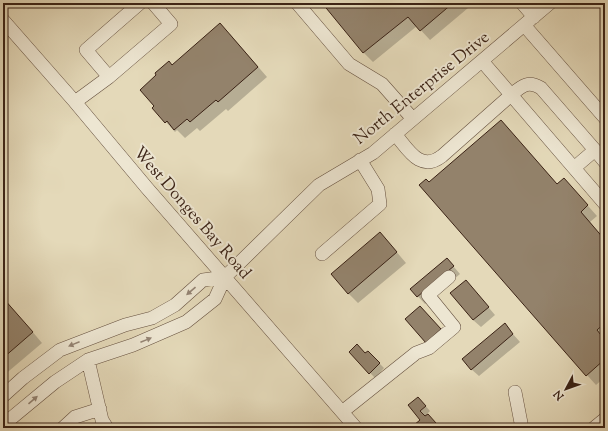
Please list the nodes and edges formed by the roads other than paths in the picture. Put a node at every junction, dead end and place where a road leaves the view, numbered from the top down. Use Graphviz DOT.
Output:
graph roads {
  1 [pos="140,3"];
  2 [pos="153,3"];
  3 [pos="297,3"];
  4 [pos="522,3"];
  5 [pos="550,3"];
  6 [pos="3,20"];
  7 [pos="529,21"];
  8 [pos="482,61"];
  9 [pos="109,77"];
  10 [pos="511,95"];
  11 [pos="75,102"];
  12 [pos="605,118"];
  13 [pos="413,119"];
  14 [pos="395,134"];
  15 [pos="595,150"];
  16 [pos="360,160"];
  17 [pos="605,162"];
  18 [pos="574,168"];
  19 [pos="605,204"];
  20 [pos="322,254"];
  21 [pos="225,277"];
  22 [pos="449,277"];
  23 [pos="88,360"];
  24 [pos="515,392"];
  25 [pos="3,396"];
  26 [pos="100,409"];
  27 [pos="342,412"];
  28 [pos="605,419"];
  29 [pos="3,425"];
  30 [pos="63,428"];
  31 [pos="106,428"];
  32 [pos="356,428"];
  33 [pos="522,428"];
  34 [pos="594,428"];
  1 -- 9 [label="street"];
  2 -- 9 [label="street"];
  3 -- 13 [label="street"];
  4 -- 7 [label="street"];
  5 -- 7 [label="street, North Enterprise Drive"];
  6 -- 11 [label="street, West Donges Bay Road"];
  7 -- 8 [label="street, North Enterprise Drive"];
  7 -- 12 [label="street"];
  8 -- 10 [label="street"];
  8 -- 13 [label="street, North Enterprise Drive"];
  9 -- 11 [label="street"];
  10 -- 14 [label="street"];
  10 -- 15 [label="street"];
  10 -- 18 [label="street"];
  11 -- 21 [label="street, West Donges Bay Road"];
  13 -- 14 [label="street, North Enterprise Drive"];
  14 -- 16 [label="street, North Enterprise Drive"];
  15 -- 17 [label="street"];
  15 -- 18 [label="street"];
  16 -- 20 [label="street"];
  16 -- 21 [label="street, North Enterprise Drive"];
  18 -- 19 [label="street"];
  23 -- 21 [label="street, North Enterprise Drive, one-way"];
  21 -- 25 [label="street, one-way"];
  21 -- 27 [label="street, West Donges Bay Road"];
  22 -- 27 [label="street"];
  23 -- 26 [label="street"];
  29 -- 23 [label="street, North Enterprise Drive, one-way"];
  24 -- 33 [label="street"];
  26 -- 30 [label="street"];
  26 -- 31 [label="street"];
  27 -- 32 [label="street, West Donges Bay Road"];
  28 -- 34 [label="street"];
}
